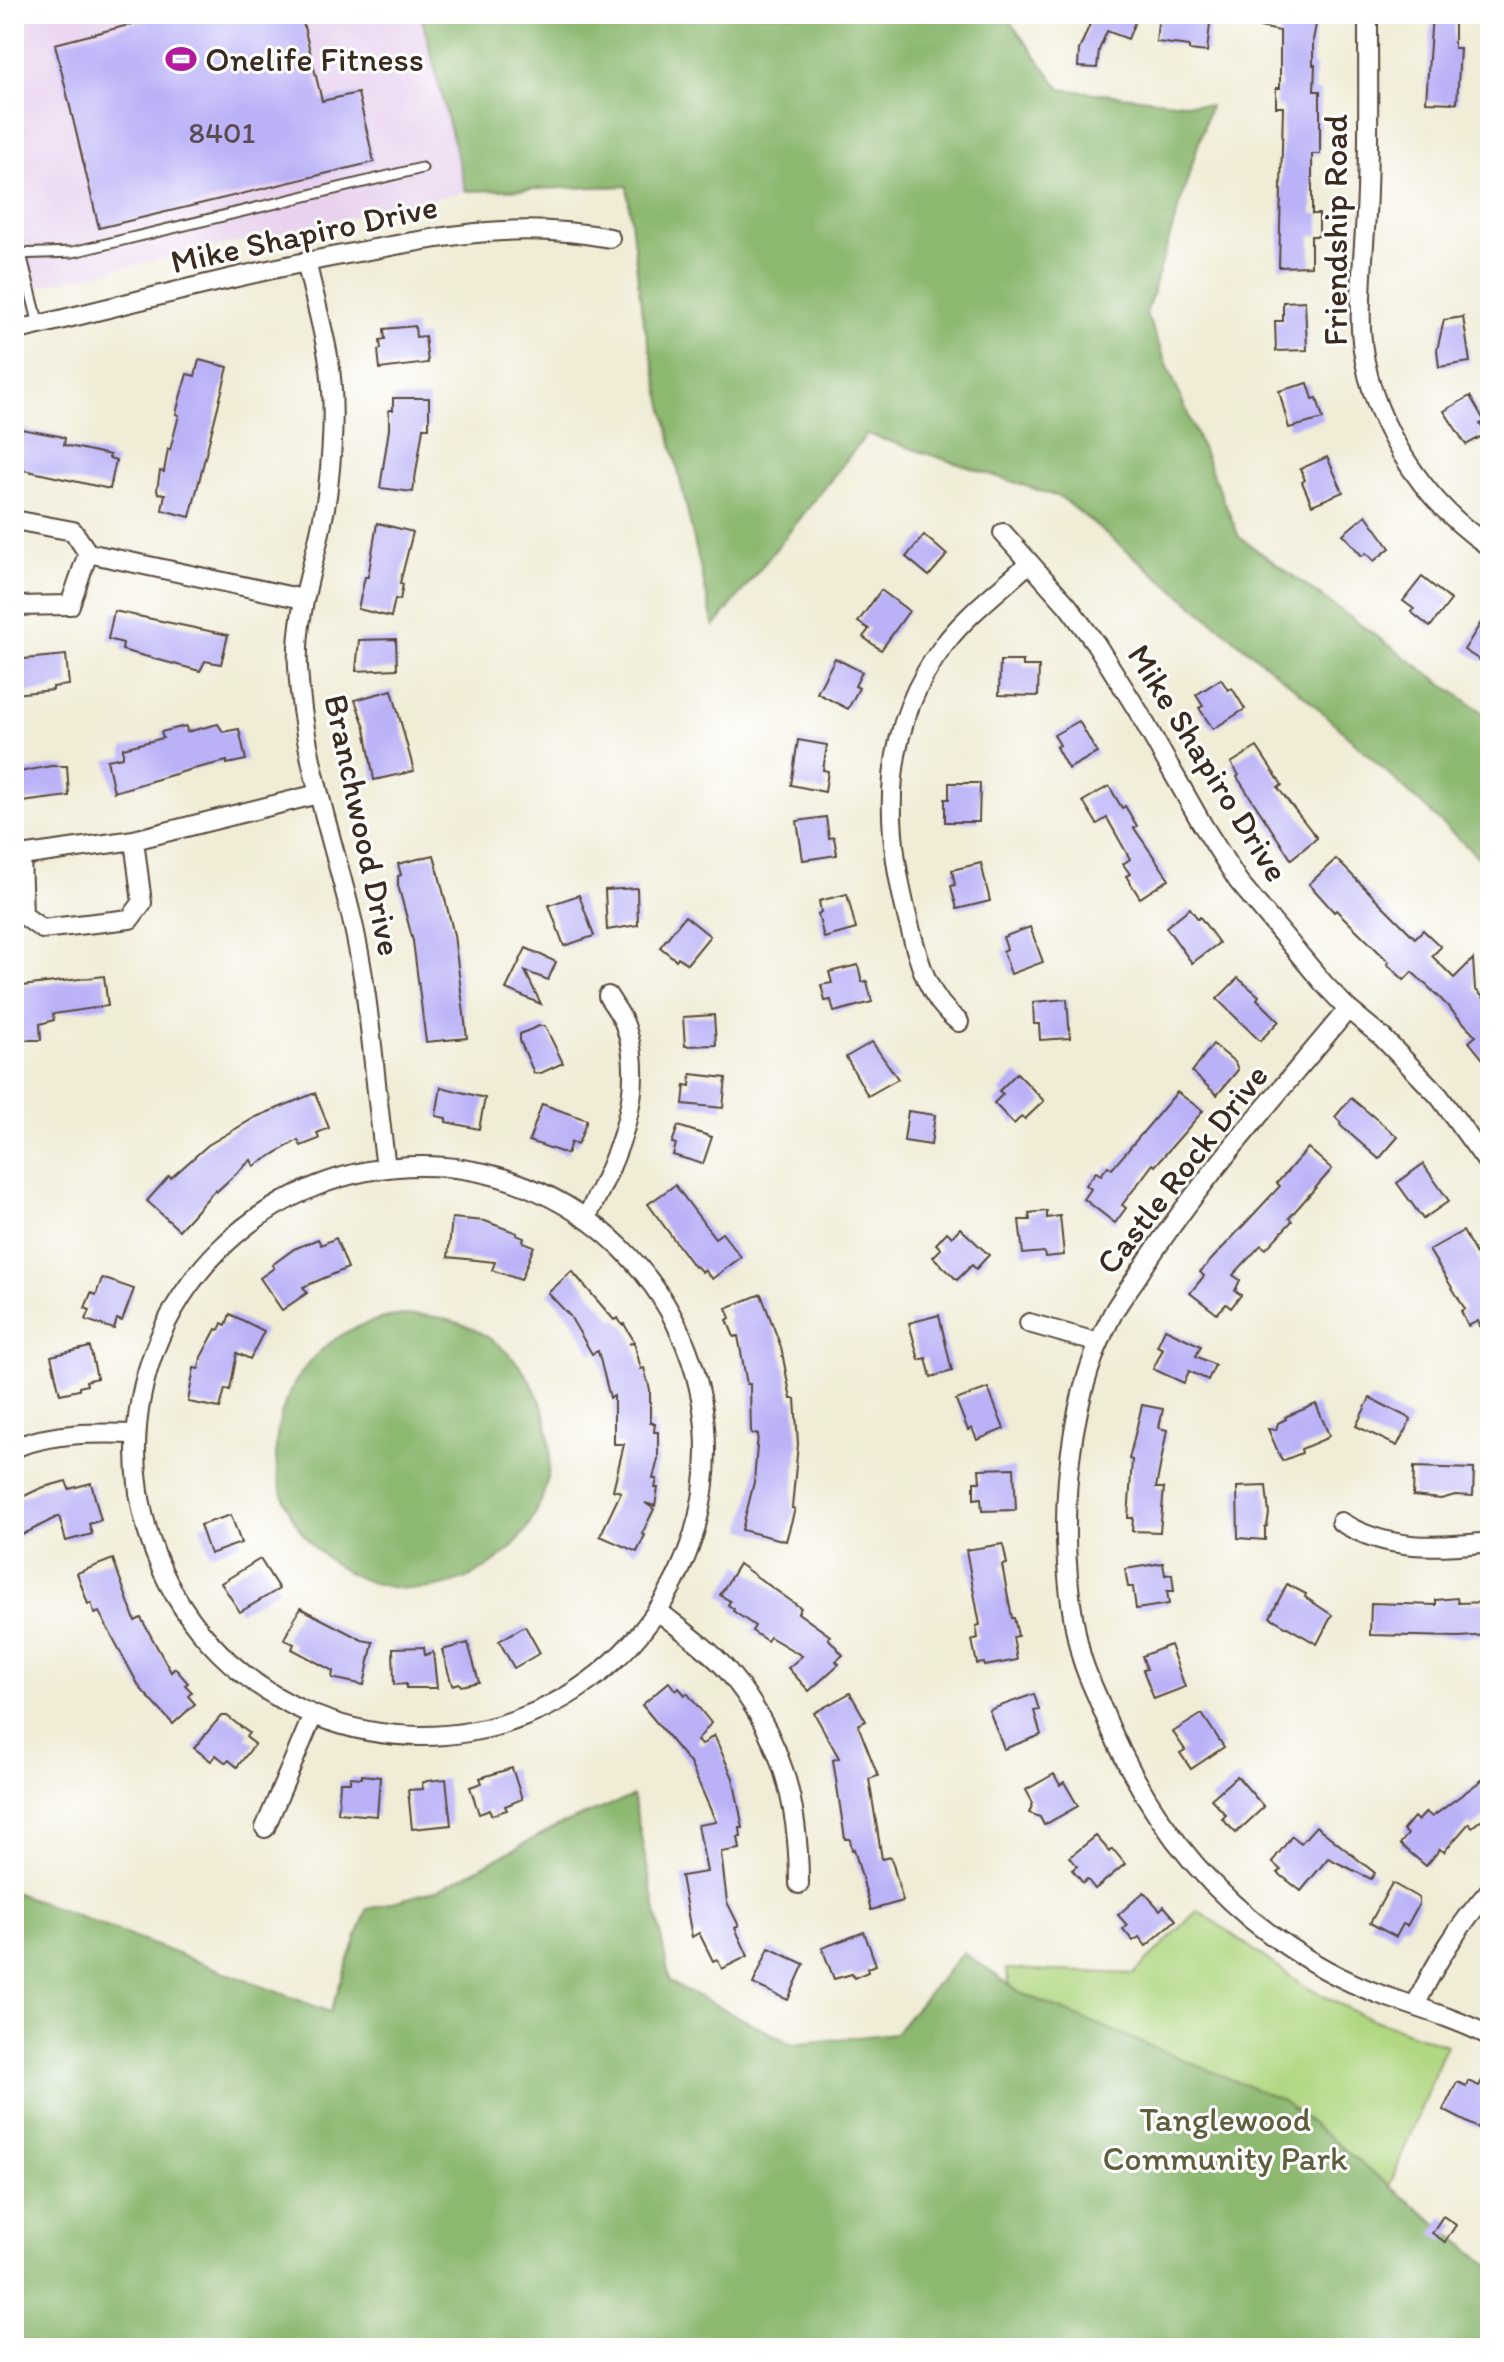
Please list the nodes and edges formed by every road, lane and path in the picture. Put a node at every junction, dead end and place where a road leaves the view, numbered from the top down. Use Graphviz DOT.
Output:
graph roads {
  1 [pos="1368,14"];
  2 [pos="422,168"];
  3 [pos="14,226"];
  4 [pos="610,238"];
  5 [pos="17,253"];
  6 [pos="306,261"];
  7 [pos="39,325"];
  8 [pos="14,331"];
  9 [pos="14,520"];
  10 [pos="1003,533"];
  11 [pos="1490,547"];
  12 [pos="88,553"];
  13 [pos="1028,564"];
  14 [pos="303,599"];
  15 [pos="14,606"];
  16 [pos="318,794"];
  17 [pos="134,840"];
  18 [pos="608,996"];
  19 [pos="1348,1009"];
  20 [pos="959,1022"];
  21 [pos="1490,1166"];
  22 [pos="386,1167"];
  23 [pos="586,1218"];
  24 [pos="1029,1323"];
  25 [pos="1099,1343"];
  26 [pos="136,1434"];
  27 [pos="14,1448"];
  28 [pos="1341,1522"];
  29 [pos="1490,1542"];
  30 [pos="657,1610"];
  31 [pos="313,1715"];
  32 [pos="265,1828"];
  33 [pos="799,1884"];
  34 [pos="1490,1890"];
  35 [pos="1415,2006"];
  36 [pos="1490,2036"];
  1 -- 11 [label="street, Friendship Road"];
  2 -- 5 [label="lane"];
  3 -- 5 [label="lane"];
  4 -- 6 [label="street, Mike Shapiro Drive"];
  5 -- 7 [label="lane"];
  6 -- 7 [label="street, Mike Shapiro Drive"];
  6 -- 14 [label="street, Branchwood Drive"];
  7 -- 8 [label="street, Mike Shapiro Drive"];
  9 -- 12 [label="street"];
  10 -- 13 [label="street, Mike Shapiro Drive"];
  12 -- 14 [label="street"];
  12 -- 15 [label="street"];
  13 -- 19 [label="street, Mike Shapiro Drive"];
  13 -- 20 [label="street"];
  14 -- 16 [label="street, Branchwood Drive"];
  16 -- 17 [label="street"];
  16 -- 22 [label="street, Branchwood Drive"];
  17 -- 17 [label="street"];
  18 -- 23 [label="street"];
  19 -- 21 [label="street, Mike Shapiro Drive"];
  19 -- 25 [label="street, Castle Rock Drive"];
  22 -- 23 [label="street"];
  22 -- 26 [label="street"];
  23 -- 30 [label="street"];
  24 -- 25 [label="street"];
  25 -- 35 [label="street, Castle Rock Drive"];
  26 -- 27 [label="street"];
  26 -- 31 [label="street"];
  28 -- 29 [label="street"];
  30 -- 31 [label="street"];
  30 -- 33 [label="street"];
  31 -- 32 [label="street"];
  34 -- 35 [label="street"];
  35 -- 36 [label="street, Castle Rock Drive"];
}
